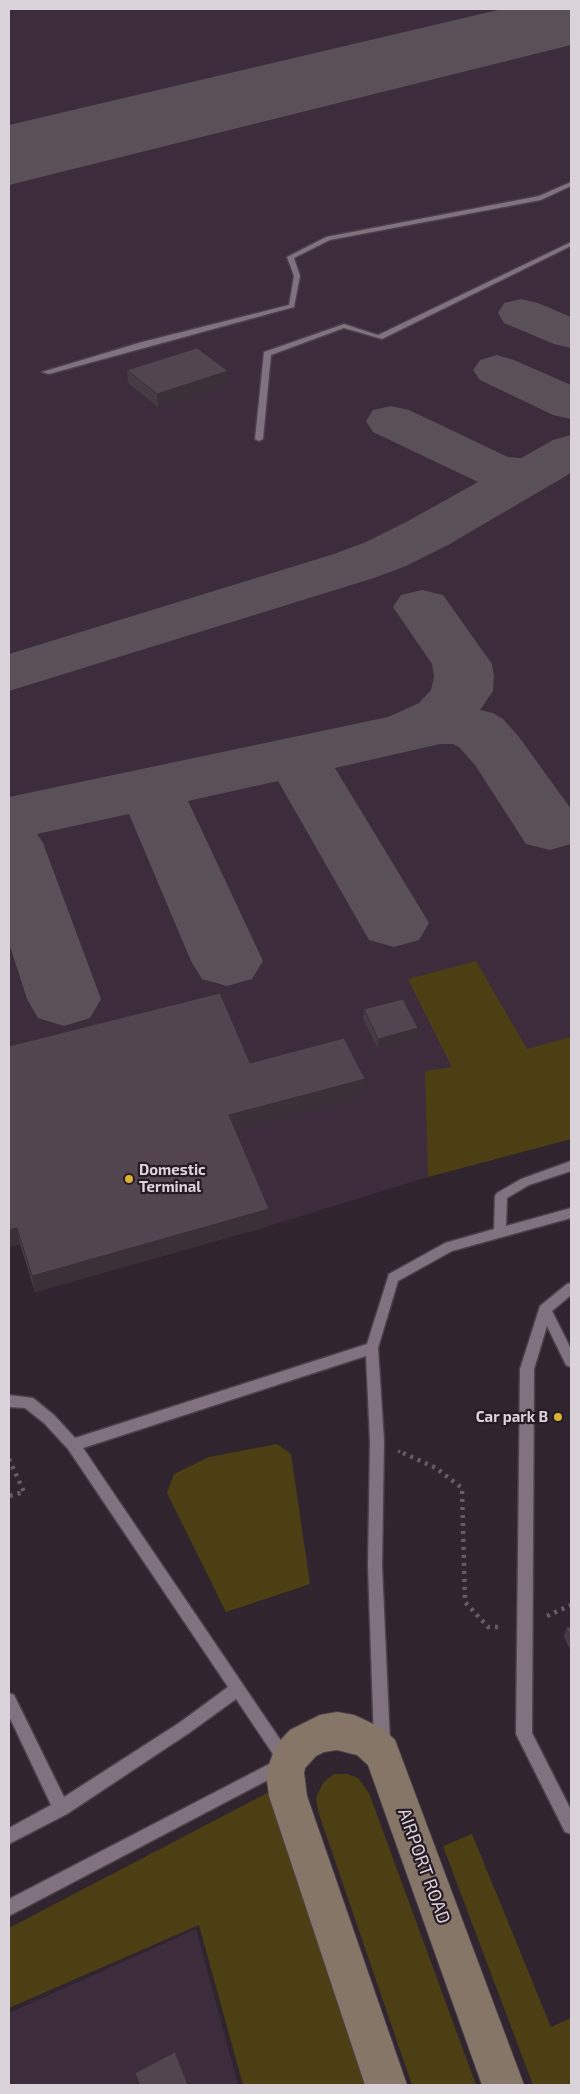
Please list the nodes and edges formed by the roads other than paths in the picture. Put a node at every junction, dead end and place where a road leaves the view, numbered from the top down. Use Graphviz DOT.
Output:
graph roads {
  1 [pos="571,184"];
  2 [pos="571,244"];
  3 [pos="46,372"];
  4 [pos="259,438"];
  5 [pos="571,1166"];
  6 [pos="571,1213"];
  7 [pos="500,1233"];
  8 [pos="571,1288"];
  9 [pos="544,1310"];
  10 [pos="372,1348"];
  11 [pos="571,1361"];
  12 [pos="9,1401"];
  13 [pos="73,1445"];
  14 [pos="238,1689"];
  15 [pos="9,1700"];
  16 [pos="382,1753"];
  17 [pos="288,1779"];
  18 [pos="61,1808"];
  19 [pos="571,1826"];
  20 [pos="9,1836"];
  21 [pos="9,1908"];
  22 [pos="386,2085"];
  23 [pos="504,2085"];
  1 -- 3 [label="lane"];
  2 -- 4 [label="lane"];
  5 -- 7 [label="lane"];
  6 -- 7 [label="lane"];
  7 -- 10 [label="lane"];
  8 -- 9 [label="lane"];
  9 -- 11 [label="lane"];
  9 -- 19 [label="lane"];
  10 -- 13 [label="lane"];
  10 -- 16 [label="lane"];
  12 -- 13 [label="lane"];
  13 -- 14 [label="lane"];
  14 -- 17 [label="lane"];
  14 -- 18 [label="lane"];
  15 -- 18 [label="lane"];
  16 -- 17 [label="main road"];
  16 -- 23 [label="main road, AIRPORT ROAD"];
  17 -- 21 [label="lane"];
  17 -- 22 [label="main road"];
  18 -- 20 [label="lane"];
}
